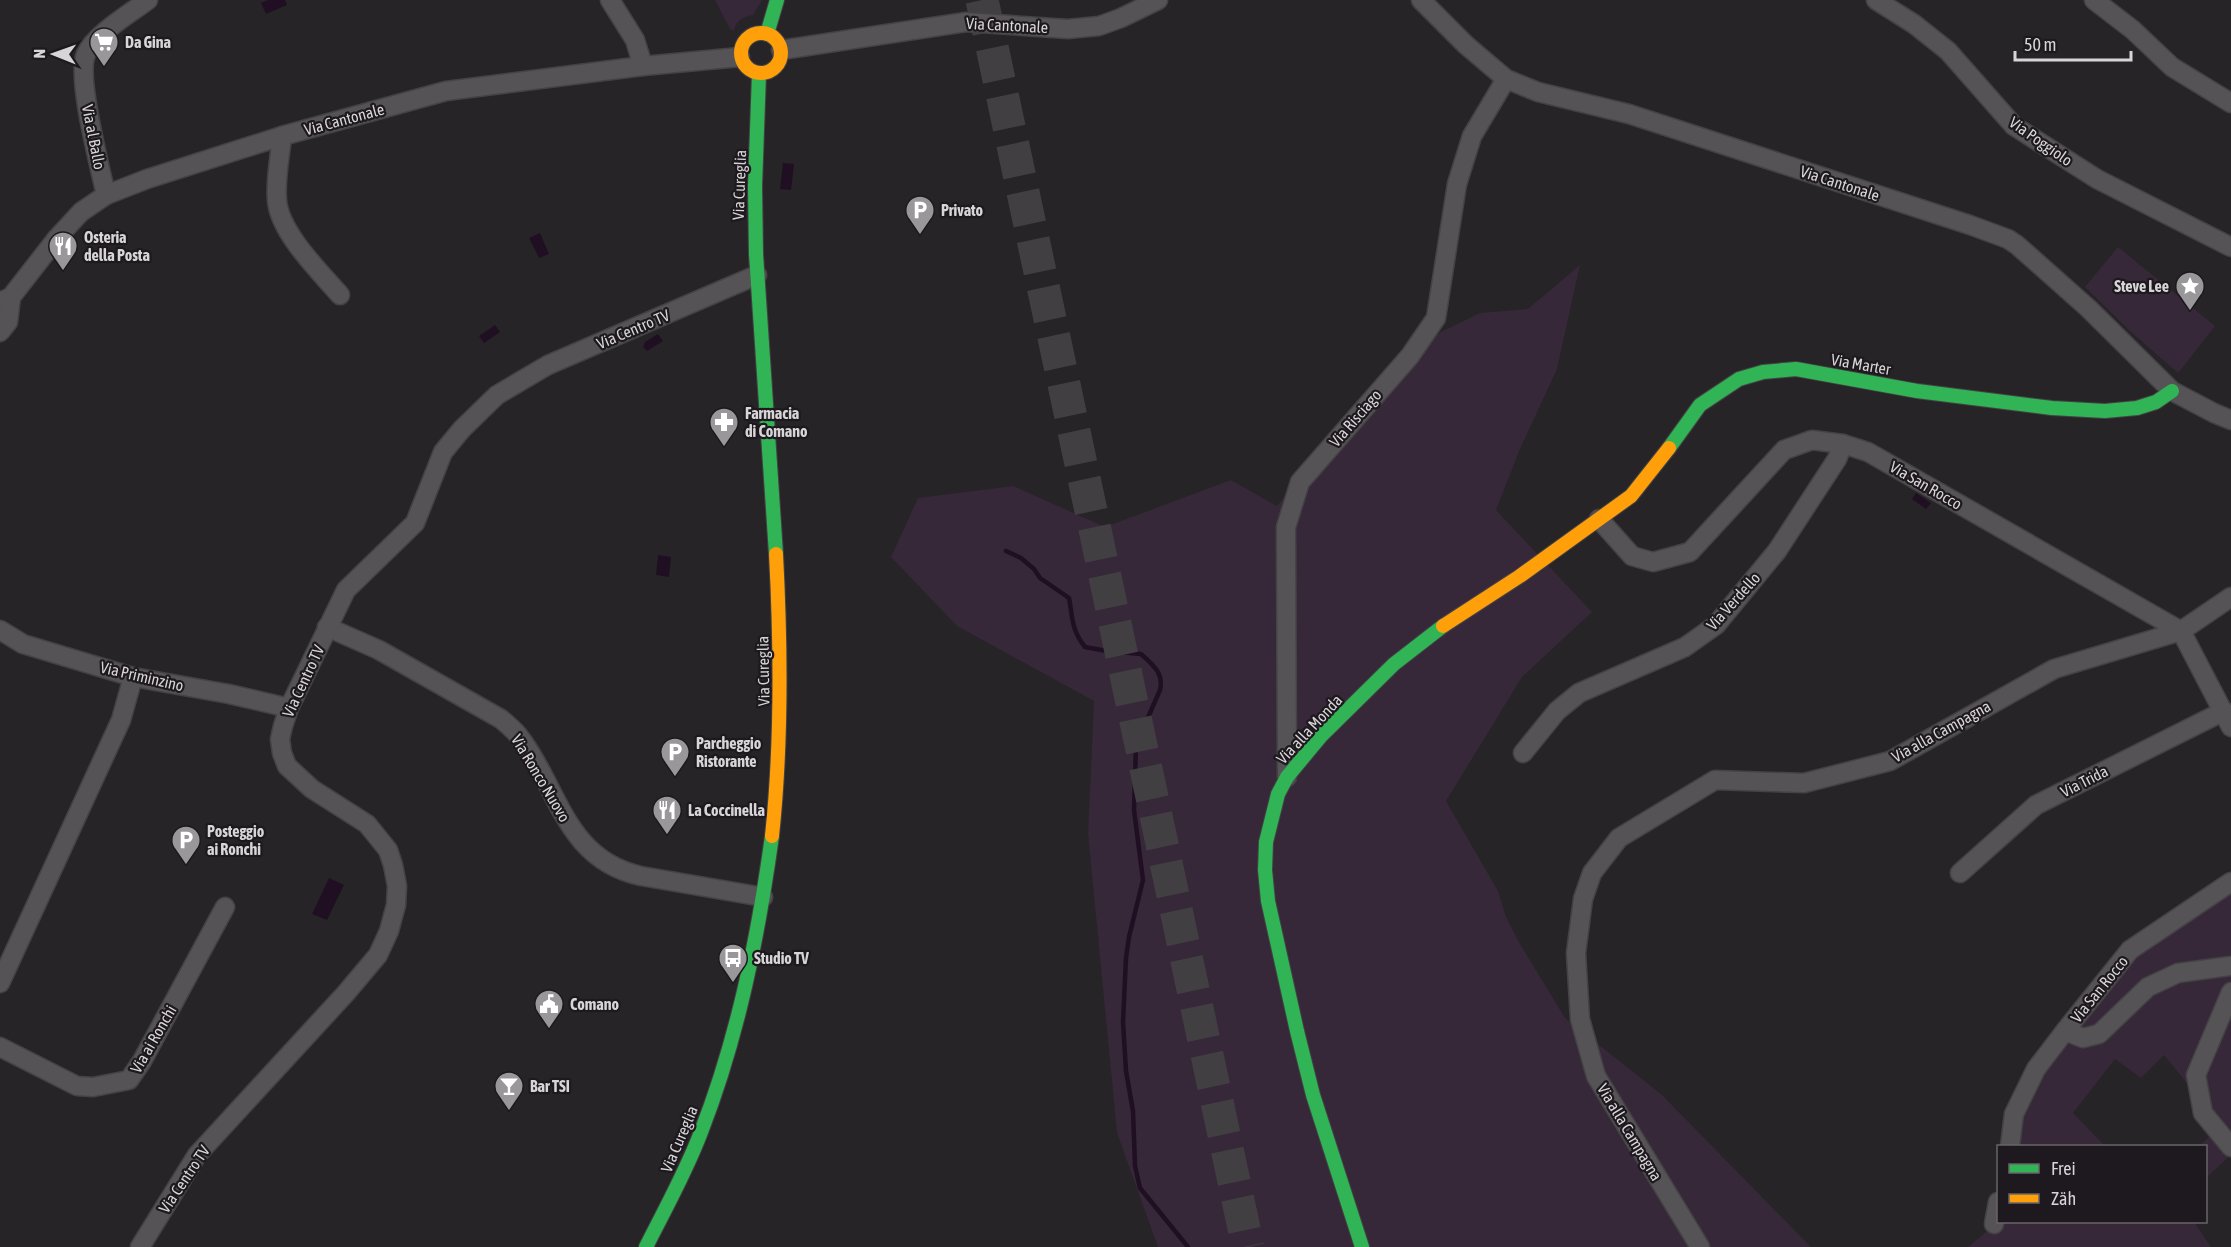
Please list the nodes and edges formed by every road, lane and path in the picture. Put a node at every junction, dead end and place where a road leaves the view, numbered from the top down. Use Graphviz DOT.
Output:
graph roads {
  1 [pos="148,0"];
  2 [pos="610,0"];
  3 [pos="777,0"];
  4 [pos="1158,0"];
  5 [pos="1421,0"];
  6 [pos="1876,0"];
  7 [pos="2094,0"];
  8 [pos="767,34"];
  9 [pos="781,50"];
  10 [pos="740,57"];
  11 [pos="644,66"];
  12 [pos="759,74"];
  13 [pos="1506,79"];
  14 [pos="2231,103"];
  15 [pos="282,136"];
  16 [pos="106,195"];
  17 [pos="2231,247"];
  18 [pos="757,275"];
  19 [pos="340,295"];
  20 [pos="6,300"];
  21 [pos="0,332"];
  22 [pos="2172,392"];
  23 [pos="2231,420"];
  24 [pos="1843,444"];
  25 [pos="1599,519"];
  26 [pos="2231,597"];
  27 [pos="327,627"];
  28 [pos="0,630"];
  29 [pos="2181,631"];
  30 [pos="133,677"];
  31 [pos="289,708"];
  32 [pos="2227,719"];
  33 [pos="1523,753"];
  34 [pos="1287,777"];
  35 [pos="1960,873"];
  36 [pos="2231,882"];
  37 [pos="763,897"];
  38 [pos="225,907"];
  39 [pos="2231,966"];
  40 [pos="0,983"];
  41 [pos="2231,992"];
  42 [pos="2065,1031"];
  43 [pos="0,1047"];
  44 [pos="2010,1145"];
  45 [pos="2231,1148"];
  46 [pos="1997,1208"];
  47 [pos="1994,1224"];
  48 [pos="140,1247"];
  49 [pos="646,1247"];
  50 [pos="1362,1247"];
  51 [pos="1700,1247"];
  1 -- 16 [label="street, Via al Ballo"];
  2 -- 11 [label="street"];
  3 -- 8 [label="street"];
  4 -- 9 [label="street, Via Cantonale"];
  5 -- 13 [label="street, Via Cantonale"];
  6 -- 17 [label="street, Via Poggiolo"];
  7 -- 14 [label="street"];
  8 -- 9 [label="street"];
  8 -- 10 [label="street"];
  9 -- 12 [label="street"];
  10 -- 11 [label="street, Via Cantonale"];
  10 -- 12 [label="street"];
  11 -- 15 [label="street, Via Cantonale"];
  12 -- 18 [label="street, Via Cureglia"];
  13 -- 22 [label="street, Via Cantonale"];
  13 -- 34 [label="street, Via Risciago"];
  15 -- 16 [label="street, Via Cantonale"];
  15 -- 19 [label="street"];
  16 -- 20 [label="street, Via Cantonale"];
  18 -- 27 [label="street, Via Centro TV"];
  18 -- 37 [label="street, Via Cureglia"];
  20 -- 21 [label="street"];
  22 -- 23 [label="street, Via Cantonale"];
  22 -- 25 [label="street, Via Marter"];
  24 -- 25 [label="street, Via San Rocco"];
  24 -- 29 [label="street, Via San Rocco"];
  24 -- 33 [label="street, Via Verdello"];
  25 -- 34 [label="street, Via alla Monda"];
  26 -- 29 [label="street, Via alla Campagna"];
  27 -- 31 [label="street, Via Centro TV"];
  27 -- 37 [label="street, Via Ronco Nuovo"];
  28 -- 30 [label="street, Via Priminzino"];
  29 -- 32 [label="street"];
  29 -- 51 [label="street, Via alla Campagna"];
  30 -- 31 [label="street, Via Priminzino"];
  30 -- 40 [label="street"];
  31 -- 48 [label="street, Via Centro TV"];
  32 -- 35 [label="street, Via Trida"];
  34 -- 50 [label="street, Via alla Monda"];
  36 -- 42 [label="street, Via San Rocco"];
  37 -- 49 [label="street, Via Cureglia"];
  38 -- 43 [label="street, Via ai Ronchi"];
  39 -- 42 [label="street, Via San Rocco"];
  41 -- 45 [label="street"];
  42 -- 44 [label="street"];
  46 -- 47 [label="street"];
}
